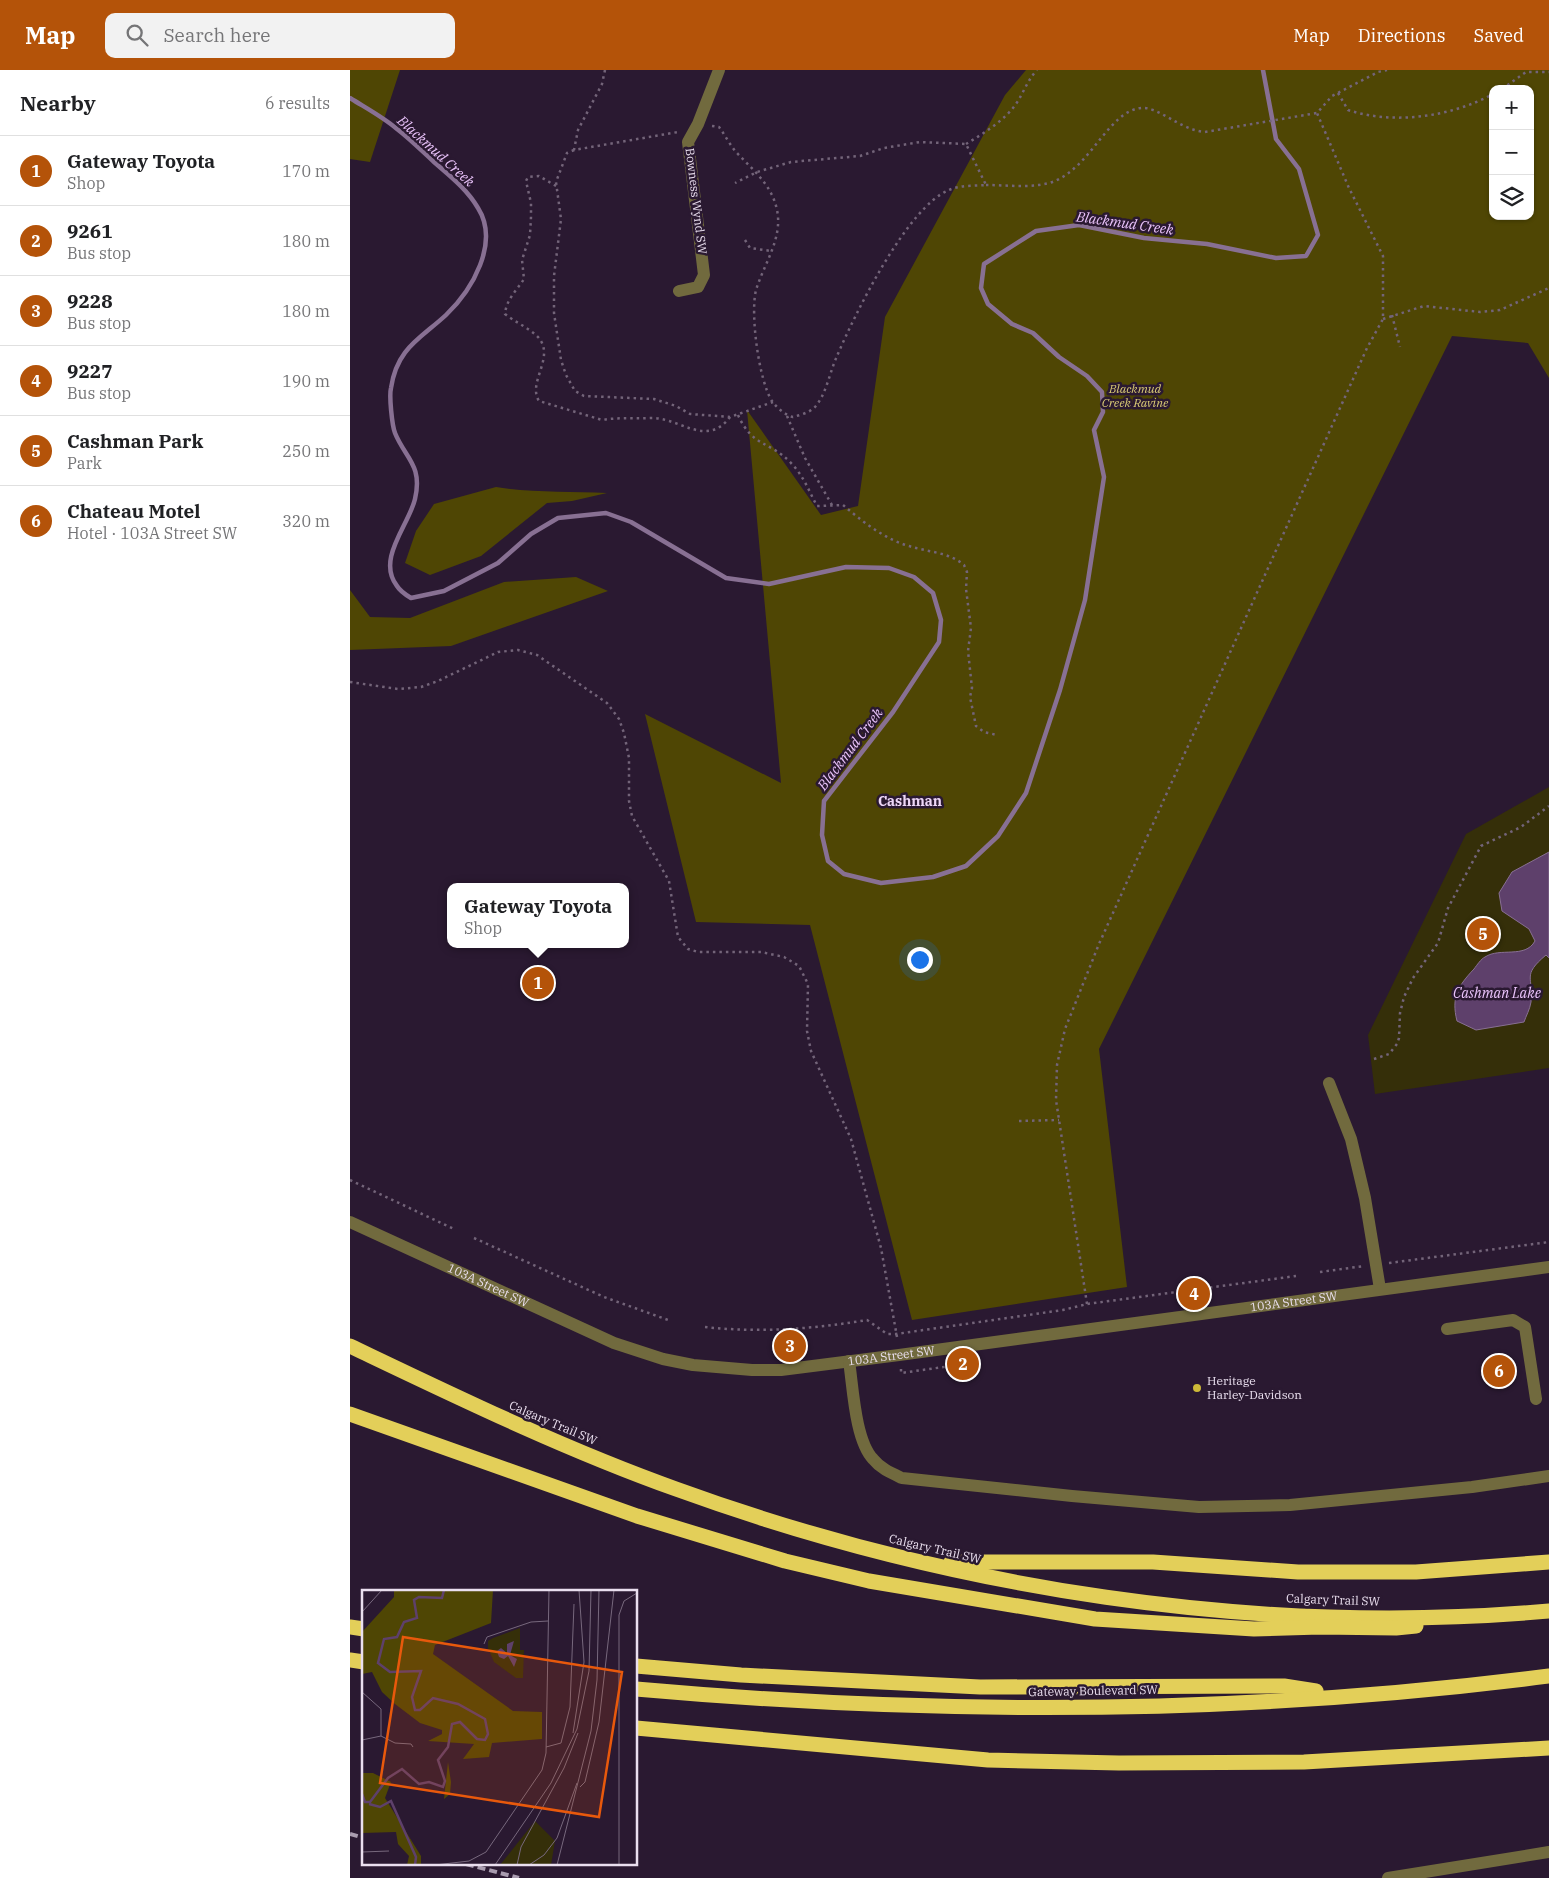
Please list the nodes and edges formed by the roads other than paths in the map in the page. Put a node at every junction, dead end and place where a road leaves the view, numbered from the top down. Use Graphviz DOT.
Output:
graph roads {
  1 [pos="719,70"];
  2 [pos="679,291"];
  3 [pos="1329,1083"];
  4 [pos="350,1222"];
  5 [pos="1549,1267"];
  6 [pos="1380,1290"];
  7 [pos="1447,1330"];
  8 [pos="350,1346"];
  9 [pos="849,1361"];
  10 [pos="1536,1399"];
  11 [pos="350,1414"];
  12 [pos="1549,1476"];
  13 [pos="920,1562"];
  14 [pos="1549,1562"];
  15 [pos="1549,1611"];
  16 [pos="1519,1613"];
  17 [pos="638,1666"];
  18 [pos="1549,1676"];
  19 [pos="638,1689"];
  20 [pos="1344,1695"];
  21 [pos="638,1728"];
  22 [pos="1549,1748"];
  23 [pos="1549,1852"];
  24 [pos="1388,1878"];
  1 -- 2 [label="street, Bowness Wynd SW"];
  3 -- 6 [label="street"];
  4 -- 9 [label="street, 103A Street SW"];
  5 -- 6 [label="street, 103A Street SW"];
  6 -- 9 [label="street, 103A Street SW"];
  7 -- 10 [label="street"];
  8 -- 13 [label="highway, Calgary Trail SW"];
  9 -- 12 [label="street"];
  11 -- 16 [label="highway"];
  13 -- 14 [label="highway"];
  13 -- 16 [label="highway, Calgary Trail SW"];
  15 -- 16 [label="highway, Calgary Trail SW"];
  17 -- 20 [label="highway"];
  18 -- 20 [label="highway, Gateway Boulevard SW"];
  19 -- 20 [label="highway, Gateway Boulevard SW"];
  21 -- 22 [label="highway"];
  23 -- 24 [label="street"];
}
